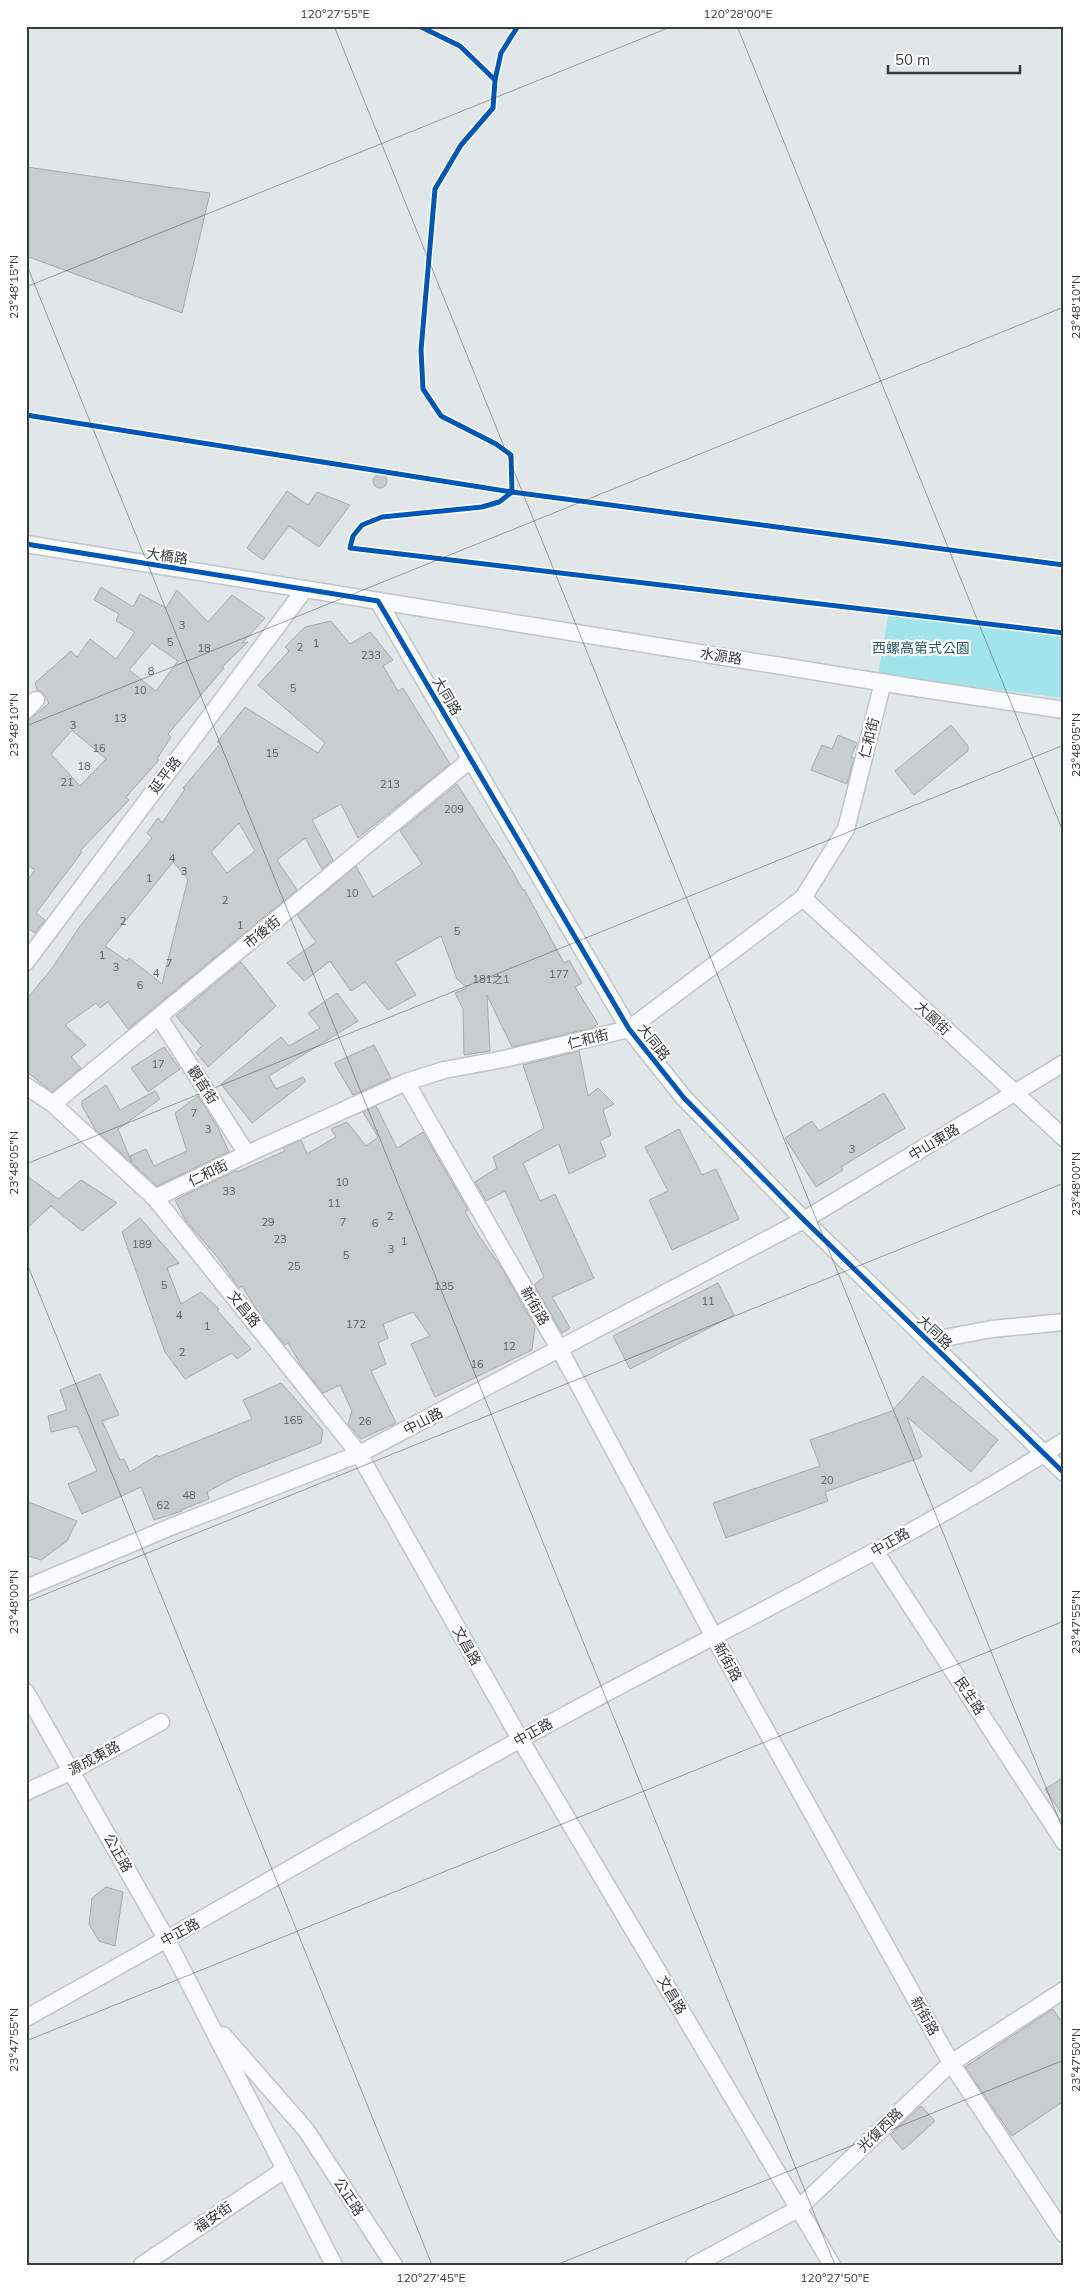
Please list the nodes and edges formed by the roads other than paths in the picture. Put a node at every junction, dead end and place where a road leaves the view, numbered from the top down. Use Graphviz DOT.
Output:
graph roads {
  1 [pos="26,544"];
  2 [pos="305,589"];
  3 [pos="378,601"];
  4 [pos="883,682"];
  5 [pos="1064,710"];
  6 [pos="472,759"];
  7 [pos="803,898"];
  8 [pos="26,962"];
  9 [pos="158,1017"];
  10 [pos="629,1028"];
  11 [pos="1064,1063"];
  12 [pos="406,1082"];
  13 [pos="26,1086"];
  14 [pos="1016,1094"];
  15 [pos="53,1104"];
  16 [pos="1064,1138"];
  17 [pos="247,1154"];
  18 [pos="156,1198"];
  19 [pos="804,1220"];
  20 [pos="1064,1322"];
  21 [pos="928,1341"];
  22 [pos="560,1350"];
  23 [pos="1064,1441"];
  24 [pos="360,1454"];
  25 [pos="1043,1454"];
  26 [pos="1064,1474"];
  27 [pos="875,1551"];
  28 [pos="26,1588"];
  29 [pos="713,1635"];
  30 [pos="26,1692"];
  31 [pos="161,1722"];
  32 [pos="520,1739"];
  33 [pos="72,1771"];
  34 [pos="26,1792"];
  35 [pos="1064,1842"];
  36 [pos="167,1940"];
  37 [pos="1064,1990"];
  38 [pos="206,2017"];
  39 [pos="26,2018"];
  40 [pos="951,2062"];
  41 [pos="284,2170"];
  42 [pos="798,2209"];
  43 [pos="1064,2234"];
  44 [pos="142,2265"];
  45 [pos="334,2265"];
  46 [pos="394,2265"];
  47 [pos="694,2265"];
  48 [pos="832,2265"];
  1 -- 2 [label="street, 大橋路"];
  2 -- 3 [label="street"];
  2 -- 8 [label="street, 延平路"];
  3 -- 4 [label="street, 水源路"];
  3 -- 6 [label="street, 大同路"];
  4 -- 5 [label="street, 水源路"];
  4 -- 7 [label="street, 仁和街"];
  6 -- 9 [label="street, 市後街"];
  6 -- 10 [label="street, 大同路"];
  7 -- 10 [label="street, 仁和街"];
  7 -- 14 [label="street, 大園街"];
  9 -- 15 [label="street, 市後街"];
  9 -- 17 [label="street, 觀音街"];
  10 -- 12 [label="street, 仁和街"];
  10 -- 19 [label="street, 大同路"];
  11 -- 14 [label="street, 中山東路"];
  12 -- 17 [label="street, 仁和街"];
  12 -- 22 [label="street, 新街路"];
  13 -- 15 [label="street, 文昌路"];
  14 -- 16 [label="street, 大園街"];
  14 -- 19 [label="street, 中山東路"];
  15 -- 18 [label="street, 文昌路"];
  17 -- 18 [label="street, 仁和街"];
  18 -- 24 [label="street, 文昌路"];
  19 -- 21 [label="street, 大同路"];
  19 -- 22 [label="street, 中山路"];
  20 -- 21 [label="street, 大同路"];
  21 -- 25 [label="street, 大同路"];
  22 -- 24 [label="street, 中山路"];
  22 -- 29 [label="street, 新街路"];
  23 -- 25 [label="street, 中正路"];
  24 -- 28 [label="street, 中山路"];
  24 -- 32 [label="street, 文昌路"];
  25 -- 26 [label="street, 大同路"];
  25 -- 27 [label="street, 中正路"];
  27 -- 29 [label="street, 中正路"];
  27 -- 35 [label="street, 民生路"];
  29 -- 32 [label="street, 中正路"];
  29 -- 40 [label="street, 新街路"];
  30 -- 33 [label="street, 公正路"];
  31 -- 33 [label="street, 源成東路"];
  32 -- 36 [label="street, 中正路"];
  32 -- 42 [label="street, 文昌路"];
  33 -- 34 [label="street, 源成東路"];
  33 -- 36 [label="street, 公正路"];
  36 -- 38 [label="street, 公正路"];
  36 -- 39 [label="street, 中正路"];
  37 -- 40 [label="street, 光復西路"];
  38 -- 41 [label="street, 公正路"];
  38 -- 46 [label="street, 公正路"];
  40 -- 42 [label="street, 光復西路"];
  40 -- 43 [label="street, 新街路"];
  41 -- 44 [label="street, 福安街"];
  41 -- 45 [label="street, 公正路"];
  42 -- 47 [label="street, 光復西路"];
  42 -- 48 [label="street, 文昌路"];
}
